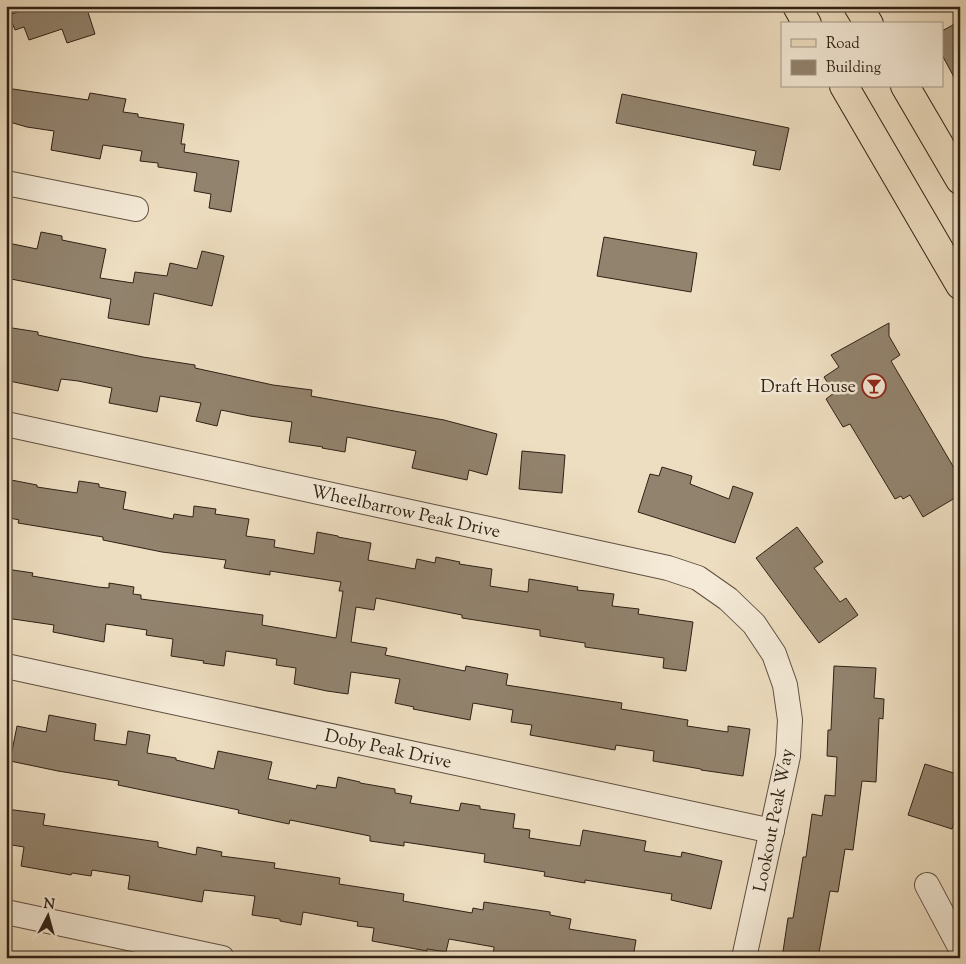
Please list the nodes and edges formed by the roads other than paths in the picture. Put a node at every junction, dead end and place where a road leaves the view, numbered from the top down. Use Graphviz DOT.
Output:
graph roads {
  1 [pos="797,6"];
  2 [pos="858,6"];
  3 [pos="806,22"];
  4 [pos="868,22"];
  5 [pos="845,88"];
  6 [pos="906,88"];
  7 [pos="960,180"];
  8 [pos="6,183"];
  9 [pos="136,209"];
  10 [pos="960,285"];
  11 [pos="6,424"];
  12 [pos="774,654"];
  13 [pos="6,666"];
  14 [pos="772,831"];
  15 [pos="927,885"];
  16 [pos="6,912"];
  17 [pos="960,947"];
  18 [pos="222,958"];
  19 [pos="744,958"];
  1 -- 3 [label="main road"];
  2 -- 4 [label="main road"];
  5 -- 10 [label="main road"];
  6 -- 7 [label="main road"];
  8 -- 9 [label="street"];
  11 -- 12 [label="street, Wheelbarrow Peak Drive"];
  12 -- 14 [label="street, Lookout Peak Way"];
  13 -- 14 [label="street, Doby Peak Drive"];
  14 -- 19 [label="street, Lookout Peak Way"];
  15 -- 17 [label="street"];
  16 -- 18 [label="street"];
}
